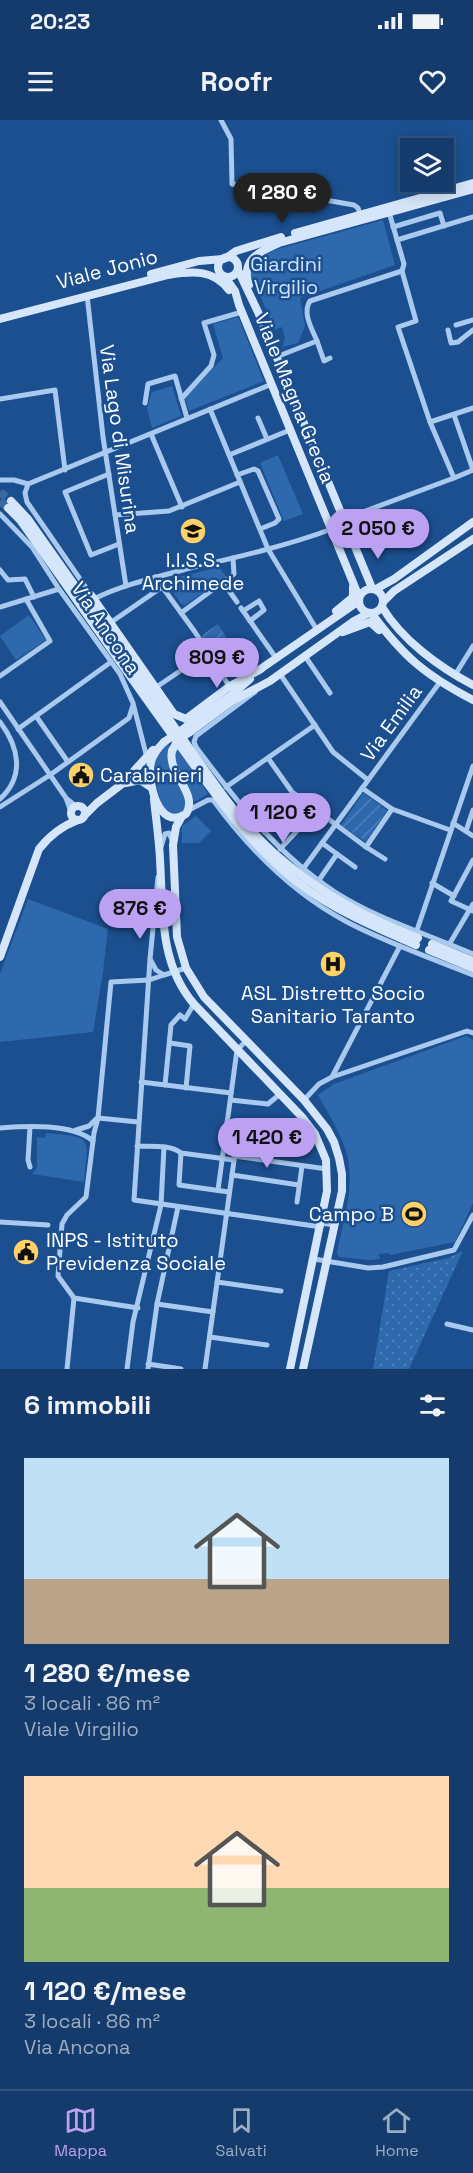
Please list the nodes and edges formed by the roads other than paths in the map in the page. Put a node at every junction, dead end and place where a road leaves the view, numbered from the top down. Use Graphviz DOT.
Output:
graph roads {
  1 [pos="221,120"];
  2 [pos="473,183"];
  3 [pos="473,189"];
  4 [pos="389,212"];
  5 [pos="361,217"];
  6 [pos="473,217"];
  7 [pos="444,226"];
  8 [pos="393,227"];
  9 [pos="397,240"];
  10 [pos="279,243"];
  11 [pos="224,258"];
  12 [pos="238,268"];
  13 [pos="402,271"];
  14 [pos="168,275"];
  15 [pos="223,275"];
  16 [pos="87,295"];
  17 [pos="241,308"];
  18 [pos="258,312"];
  19 [pos="0,316"];
  20 [pos="471,320"];
  21 [pos="456,325"];
  22 [pos="448,330"];
  23 [pos="473,330"];
  24 [pos="317,341"];
  25 [pos="276,357"];
  26 [pos="330,358"];
  27 [pos="272,384"];
  28 [pos="0,399"];
  29 [pos="181,399"];
  30 [pos="145,403"];
  31 [pos="473,408"];
  32 [pos="210,409"];
  33 [pos="454,415"];
  34 [pos="187,418"];
  35 [pos="258,418"];
  36 [pos="430,422"];
  37 [pos="290,429"];
  38 [pos="151,434"];
  39 [pos="267,439"];
  40 [pos="106,453"];
  41 [pos="229,455"];
  42 [pos="65,470"];
  43 [pos="473,470"];
  44 [pos="109,474"];
  45 [pos="237,475"];
  46 [pos="454,478"];
  47 [pos="0,480"];
  48 [pos="19,481"];
  49 [pos="240,482"];
  50 [pos="28,484"];
  51 [pos="25,493"];
  52 [pos="10,505"];
  53 [pos="182,507"];
  54 [pos="0,514"];
  55 [pos="115,515"];
  56 [pos="344,519"];
  57 [pos="473,522"];
  58 [pos="260,529"];
  59 [pos="332,529"];
  60 [pos="473,538"];
  61 [pos="119,544"];
  62 [pos="268,549"];
  63 [pos="423,557"];
  64 [pos="233,558"];
  65 [pos="431,568"];
  66 [pos="0,570"];
  67 [pos="155,577"];
  68 [pos="223,582"];
  69 [pos="126,586"];
  70 [pos="162,587"];
  71 [pos="374,587"];
  72 [pos="59,589"];
  73 [pos="34,597"];
  74 [pos="357,598"];
  75 [pos="26,599"];
  76 [pos="84,600"];
  77 [pos="237,602"];
  78 [pos="385,605"];
  79 [pos="0,607"];
  80 [pos="181,613"];
  81 [pos="370,613"];
  82 [pos="250,621"];
  83 [pos="111,624"];
  84 [pos="317,630"];
  85 [pos="340,631"];
  86 [pos="111,637"];
  87 [pos="395,645"];
  88 [pos="473,646"];
  89 [pos="208,652"];
  90 [pos="305,656"];
  91 [pos="276,658"];
  92 [pos="111,662"];
  93 [pos="280,674"];
  94 [pos="455,675"];
  95 [pos="0,676"];
  96 [pos="270,681"];
  97 [pos="440,682"];
  98 [pos="473,685"];
  99 [pos="155,688"];
  100 [pos="232,690"];
  101 [pos="330,693"];
  102 [pos="473,700"];
  103 [pos="0,704"];
  104 [pos="134,704"];
  105 [pos="36,716"];
  106 [pos="0,722"];
  107 [pos="315,725"];
  108 [pos="170,726"];
  109 [pos="18,729"];
  110 [pos="188,729"];
  111 [pos="22,735"];
  112 [pos="142,740"];
  113 [pos="13,741"];
  114 [pos="164,742"];
  115 [pos="147,757"];
  116 [pos="268,758"];
  117 [pos="68,762"];
  118 [pos="137,768"];
  119 [pos="472,770"];
  120 [pos="50,775"];
  121 [pos="150,777"];
  122 [pos="368,780"];
  123 [pos="122,784"];
  124 [pos="226,787"];
  125 [pos="152,788"];
  126 [pos="362,788"];
  127 [pos="9,790"];
  128 [pos="16,796"];
  129 [pos="0,799"];
  130 [pos="154,799"];
  131 [pos="295,806"];
  132 [pos="0,807"];
  133 [pos="392,809"];
  134 [pos="189,810"];
  135 [pos="473,810"];
  136 [pos="77,813"];
  137 [pos="182,816"];
  138 [pos="310,817"];
  139 [pos="453,823"];
  140 [pos="336,824"];
  141 [pos="450,830"];
  142 [pos="466,831"];
  143 [pos="264,832"];
  144 [pos="473,836"];
  145 [pos="322,843"];
  146 [pos="173,845"];
  147 [pos="366,847"];
  148 [pos="274,852"];
  149 [pos="337,854"];
  150 [pos="160,855"];
  151 [pos="385,859"];
  152 [pos="473,860"];
  153 [pos="355,867"];
  154 [pos="272,868"];
  155 [pos="303,868"];
  156 [pos="320,881"];
  157 [pos="432,883"];
  158 [pos="325,892"];
  159 [pos="454,896"];
  160 [pos="163,902"];
  161 [pos="175,902"];
  162 [pos="472,908"];
  163 [pos="417,938"];
  164 [pos="450,943"];
  165 [pos="400,946"];
  166 [pos="473,954"];
  167 [pos="0,957"];
  168 [pos="150,959"];
  169 [pos="473,961"];
  170 [pos="186,968"];
  171 [pos="473,968"];
  172 [pos="174,972"];
  173 [pos="164,975"];
  174 [pos="473,975"];
  175 [pos="149,980"];
  176 [pos="194,1004"];
  177 [pos="238,1033"];
  178 [pos="473,1034"];
  179 [pos="246,1041"];
  180 [pos="170,1042"];
  181 [pos="230,1043"];
  182 [pos="237,1050"];
  183 [pos="332,1077"];
  184 [pos="141,1082"];
  185 [pos="165,1085"];
  186 [pos="186,1088"];
  187 [pos="280,1094"];
  188 [pos="231,1097"];
  189 [pos="304,1100"];
  190 [pos="311,1110"];
  191 [pos="302,1117"];
  192 [pos="98,1118"];
  193 [pos="138,1122"];
  194 [pos="227,1122"];
  195 [pos="30,1127"];
  196 [pos="0,1128"];
  197 [pos="74,1130"];
  198 [pos="93,1141"];
  199 [pos="137,1146"];
  200 [pos="164,1147"];
  201 [pos="181,1153"];
  202 [pos="234,1158"];
  203 [pos="222,1159"];
  204 [pos="302,1166"];
  205 [pos="30,1167"];
  206 [pos="327,1169"];
  207 [pos="231,1175"];
  208 [pos="299,1185"];
  209 [pos="218,1191"];
  210 [pos="229,1192"];
  211 [pos="297,1202"];
  212 [pos="161,1205"];
  213 [pos="177,1207"];
  214 [pos="226,1213"];
  215 [pos="473,1215"];
  216 [pos="0,1222"];
  217 [pos="48,1225"];
  218 [pos="321,1225"];
  219 [pos="334,1225"];
  220 [pos="314,1259"];
  221 [pos="327,1262"];
  222 [pos="217,1282"];
  223 [pos="281,1291"];
  224 [pos="74,1298"];
  225 [pos="157,1304"];
  226 [pos="138,1308"];
  227 [pos="213,1312"];
  228 [pos="447,1324"];
  229 [pos="473,1330"];
  230 [pos="210,1337"];
  231 [pos="267,1345"];
  232 [pos="148,1367"];
  233 [pos="67,1369"];
  234 [pos="127,1369"];
  235 [pos="181,1369"];
  236 [pos="205,1369"];
  237 [pos="290,1369"];
  238 [pos="303,1369"];
  1 -- 5 [label="street"];
  2 -- 5 [label="street"];
  3 -- 4 [label="street"];
  4 -- 5 [label="street"];
  4 -- 8 [label="street"];
  5 -- 10 [label="street"];
  5 -- 11 [label="street, Viale Jonio"];
  6 -- 7 [label="street"];
  7 -- 8 [label="street"];
  7 -- 9 [label="street"];
  8 -- 9 [label="street"];
  9 -- 13 [label="street"];
  10 -- 12 [label="street"];
  10 -- 18 [label="street"];
  11 -- 12 [label="street"];
  11 -- 15 [label="street"];
  11 -- 19 [label="street, Viale Jonio"];
  12 -- 15 [label="street"];
  12 -- 18 [label="street, Viale Magna Grecia"];
  13 -- 24 [label="street"];
  13 -- 36 [label="street"];
  14 -- 15 [label="street, Viale Jonio"];
  14 -- 16 [label="street, Viale Jonio"];
  14 -- 17 [label="street, Viale Jonio"];
  15 -- 17 [label="street, Viale Magna Grecia"];
  16 -- 19 [label="street, Viale Jonio"];
  16 -- 40 [label="street, Via Lago di Misurina"];
  17 -- 27 [label="street, Viale Magna Grecia"];
  17 -- 29 [label="street"];
  18 -- 25 [label="street, Viale Magna Grecia"];
  20 -- 21 [label="street"];
  20 -- 23 [label="street"];
  22 -- 23 [label="street"];
  24 -- 25 [label="street"];
  24 -- 26 [label="street"];
  25 -- 56 [label="street, Viale Magna Grecia"];
  27 -- 32 [label="street"];
  27 -- 37 [label="street, Viale Magna Grecia"];
  28 -- 42 [label="street"];
  29 -- 30 [label="street"];
  29 -- 34 [label="street"];
  31 -- 33 [label="street"];
  32 -- 34 [label="street"];
  32 -- 41 [label="street"];
  33 -- 36 [label="street"];
  33 -- 43 [label="street"];
  34 -- 38 [label="street"];
  35 -- 39 [label="street"];
  36 -- 46 [label="street"];
  37 -- 39 [label="street"];
  37 -- 59 [label="street, Viale Magna Grecia"];
  38 -- 40 [label="street"];
  38 -- 53 [label="street"];
  39 -- 41 [label="street"];
  40 -- 42 [label="street"];
  40 -- 44 [label="street, Via Lago di Misurina"];
  41 -- 45 [label="street"];
  42 -- 50 [label="street"];
  43 -- 46 [label="street"];
  44 -- 55 [label="street, Via Lago di Misurina"];
  44 -- 61 [label="street, Via Lago di Misurina"];
  45 -- 49 [label="street"];
  45 -- 58 [label="street"];
  46 -- 56 [label="street"];
  47 -- 48 [label="street"];
  48 -- 50 [label="street"];
  48 -- 51 [label="street"];
  49 -- 53 [label="street"];
  49 -- 58 [label="street"];
  50 -- 51 [label="street"];
  51 -- 76 [label="street"];
  52 -- 76 [label="street, Via Ancona"];
  53 -- 55 [label="street"];
  54 -- 72 [label="street, Via Ancona"];
  55 -- 61 [label="street, Via Lago di Misurina"];
  56 -- 71 [label="street, Viale Magna Grecia"];
  57 -- 63 [label="street"];
  58 -- 62 [label="street"];
  59 -- 62 [label="street"];
  59 -- 74 [label="street, Viale Magna Grecia"];
  60 -- 65 [label="street"];
  61 -- 69 [label="street, Via Lago di Misurina"];
  62 -- 64 [label="street"];
  62 -- 84 [label="street"];
  63 -- 65 [label="street"];
  63 -- 71 [label="street"];
  64 -- 67 [label="street"];
  64 -- 68 [label="street"];
  65 -- 78 [label="street"];
  66 -- 73 [label="street"];
  67 -- 69 [label="street"];
  67 -- 70 [label="street"];
  68 -- 77 [label="street"];
  68 -- 80 [label="street"];
  69 -- 76 [label="street"];
  70 -- 80 [label="street"];
  70 -- 83 [label="street"];
  71 -- 74 [label="street"];
  71 -- 78 [label="street"];
  72 -- 73 [label="street"];
  72 -- 76 [label="street, Via Ancona"];
  73 -- 75 [label="street"];
  74 -- 81 [label="street"];
  74 -- 84 [label="street, Via Ancona"];
  75 -- 79 [label="street"];
  75 -- 95 [label="street"];
  76 -- 83 [label="street, Via Ancona"];
  76 -- 86 [label="street, Via Ancona"];
  76 -- 92 [label="street, Via Ancona"];
  76 -- 108 [label="street, Via Ancona"];
  78 -- 81 [label="street"];
  78 -- 94 [label="street"];
  80 -- 89 [label="street"];
  81 -- 85 [label="street"];
  81 -- 87 [label="street"];
  82 -- 82 [label="street"];
  82 -- 91 [label="street"];
  83 -- 86 [label="street"];
  83 -- 99 [label="street, Via Ancona"];
  84 -- 91 [label="street, Via Ancona"];
  85 -- 87 [label="street"];
  85 -- 90 [label="street"];
  86 -- 108 [label="street, Via Ancona"];
  87 -- 97 [label="street"];
  88 -- 94 [label="street"];
  89 -- 99 [label="street, Via Ancona"];
  89 -- 100 [label="street"];
  90 -- 93 [label="street"];
  90 -- 101 [label="street"];
  91 -- 100 [label="street, Via Ancona"];
  92 -- 104 [label="street, Via Ancona"];
  92 -- 105 [label="street"];
  93 -- 96 [label="street"];
  93 -- 107 [label="street"];
  94 -- 98 [label="street"];
  96 -- 110 [label="street"];
  96 -- 124 [label="street"];
  97 -- 102 [label="street"];
  97 -- 122 [label="street, Via Emilia"];
  99 -- 100 [label="street, Via Ancona"];
  100 -- 110 [label="street"];
  103 -- 109 [label="street"];
  104 -- 112 [label="street, Via Ancona"];
  104 -- 117 [label="street"];
  105 -- 109 [label="street"];
  105 -- 117 [label="street"];
  106 -- 113 [label="street"];
  107 -- 116 [label="street"];
  107 -- 122 [label="street"];
  108 -- 148 [label="street"];
  109 -- 111 [label="street"];
  110 -- 114 [label="street, bridge"];
  110 -- 134 [label="street, bridge"];
  111 -- 113 [label="street"];
  111 -- 120 [label="street"];
  112 -- 115 [label="street, Via Ancona"];
  112 -- 118 [label="street"];
  113 -- 127 [label="street"];
  114 -- 115 [label="street"];
  114 -- 121 [label="street"];
  115 -- 118 [label="street"];
  115 -- 121 [label="street, Via Ancona"];
  116 -- 124 [label="street"];
  116 -- 140 [label="street"];
  117 -- 120 [label="street"];
  118 -- 123 [label="street"];
  119 -- 139 [label="street"];
  120 -- 128 [label="street"];
  120 -- 136 [label="street"];
  121 -- 125 [label="street"];
  122 -- 126 [label="street, Via Emilia"];
  123 -- 125 [label="street"];
  123 -- 136 [label="street"];
  124 -- 143 [label="street"];
  125 -- 130 [label="street"];
  126 -- 133 [label="street"];
  126 -- 140 [label="street, Via Emilia"];
  127 -- 128 [label="street"];
  127 -- 129 [label="street"];
  128 -- 132 [label="street"];
  130 -- 137 [label="street"];
  130 -- 150 [label="street"];
  131 -- 143 [label="street"];
  133 -- 141 [label="street"];
  133 -- 147 [label="street"];
  134 -- 137 [label="street"];
  134 -- 154 [label="street"];
  135 -- 142 [label="street"];
  136 -- 167 [label="street"];
  137 -- 146 [label="street"];
  138 -- 148 [label="street"];
  139 -- 141 [label="street"];
  139 -- 142 [label="street"];
  140 -- 145 [label="street, Via Emilia"];
  140 -- 147 [label="street"];
  141 -- 157 [label="street"];
  142 -- 144 [label="street"];
  143 -- 148 [label="street"];
  145 -- 149 [label="street"];
  145 -- 155 [label="street, Via Emilia"];
  146 -- 150 [label="street"];
  146 -- 161 [label="street"];
  147 -- 151 [label="street"];
  148 -- 154 [label="street"];
  148 -- 155 [label="street"];
  148 -- 158 [label="street"];
  148 -- 163 [label="street"];
  149 -- 153 [label="street"];
  149 -- 156 [label="street"];
  150 -- 160 [label="street"];
  150 -- 168 [label="street"];
  152 -- 159 [label="street"];
  154 -- 165 [label="street"];
  155 -- 156 [label="street"];
  156 -- 158 [label="street"];
  156 -- 163 [label="street"];
  157 -- 159 [label="street"];
  157 -- 163 [label="street"];
  158 -- 163 [label="street"];
  159 -- 162 [label="street"];
  160 -- 161 [label="street"];
  160 -- 172 [label="street"];
  161 -- 170 [label="street"];
  162 -- 164 [label="street"];
  163 -- 164 [label="street"];
  164 -- 166 [label="street"];
  165 -- 174 [label="street"];
  165 -- 183 [label="street"];
  168 -- 173 [label="street"];
  168 -- 175 [label="street"];
  169 -- 171 [label="street"];
  170 -- 172 [label="street"];
  170 -- 177 [label="street"];
  172 -- 173 [label="street"];
  172 -- 176 [label="street"];
  173 -- 175 [label="street"];
  175 -- 184 [label="street"];
  175 -- 192 [label="street"];
  176 -- 180 [label="street"];
  176 -- 181 [label="street"];
  177 -- 179 [label="street"];
  177 -- 181 [label="street"];
  178 -- 183 [label="street"];
  179 -- 182 [label="street"];
  179 -- 189 [label="street"];
  180 -- 185 [label="street"];
  180 -- 186 [label="street"];
  181 -- 182 [label="street"];
  182 -- 187 [label="street"];
  182 -- 188 [label="street"];
  183 -- 189 [label="street"];
  184 -- 185 [label="street"];
  184 -- 193 [label="street"];
  185 -- 186 [label="street"];
  186 -- 188 [label="street"];
  187 -- 188 [label="street"];
  187 -- 191 [label="street"];
  188 -- 194 [label="street"];
  189 -- 190 [label="street"];
  190 -- 191 [label="street"];
  190 -- 219 [label="street"];
  191 -- 206 [label="street"];
  192 -- 193 [label="street"];
  192 -- 197 [label="street"];
  192 -- 198 [label="street"];
  193 -- 199 [label="street"];
  194 -- 202 [label="street"];
  194 -- 203 [label="street"];
  195 -- 196 [label="street"];
  195 -- 197 [label="street"];
  195 -- 205 [label="street"];
  197 -- 198 [label="street"];
  198 -- 224 [label="street"];
  199 -- 200 [label="street"];
  199 -- 212 [label="street"];
  200 -- 201 [label="street"];
  200 -- 212 [label="street"];
  201 -- 203 [label="street"];
  201 -- 209 [label="street"];
  202 -- 203 [label="street"];
  202 -- 204 [label="street"];
  202 -- 207 [label="street"];
  203 -- 209 [label="street"];
  204 -- 206 [label="street"];
  204 -- 208 [label="street"];
  206 -- 218 [label="street"];
  207 -- 208 [label="street"];
  207 -- 210 [label="street"];
  208 -- 211 [label="street"];
  209 -- 210 [label="street"];
  210 -- 214 [label="street"];
  212 -- 213 [label="street"];
  212 -- 226 [label="street"];
  213 -- 214 [label="street"];
  213 -- 225 [label="street"];
  214 -- 218 [label="street"];
  214 -- 222 [label="street"];
  215 -- 221 [label="street"];
  216 -- 217 [label="street"];
  218 -- 219 [label="street"];
  218 -- 220 [label="street"];
  219 -- 221 [label="street"];
  220 -- 221 [label="street"];
  220 -- 237 [label="street"];
  221 -- 238 [label="street"];
  222 -- 223 [label="street"];
  222 -- 227 [label="street"];
  224 -- 226 [label="street"];
  224 -- 233 [label="street"];
  225 -- 227 [label="street"];
  225 -- 232 [label="street"];
  226 -- 234 [label="street"];
  227 -- 230 [label="street"];
  228 -- 229 [label="street"];
  230 -- 231 [label="street"];
  230 -- 236 [label="street"];
  232 -- 235 [label="street"];
}
